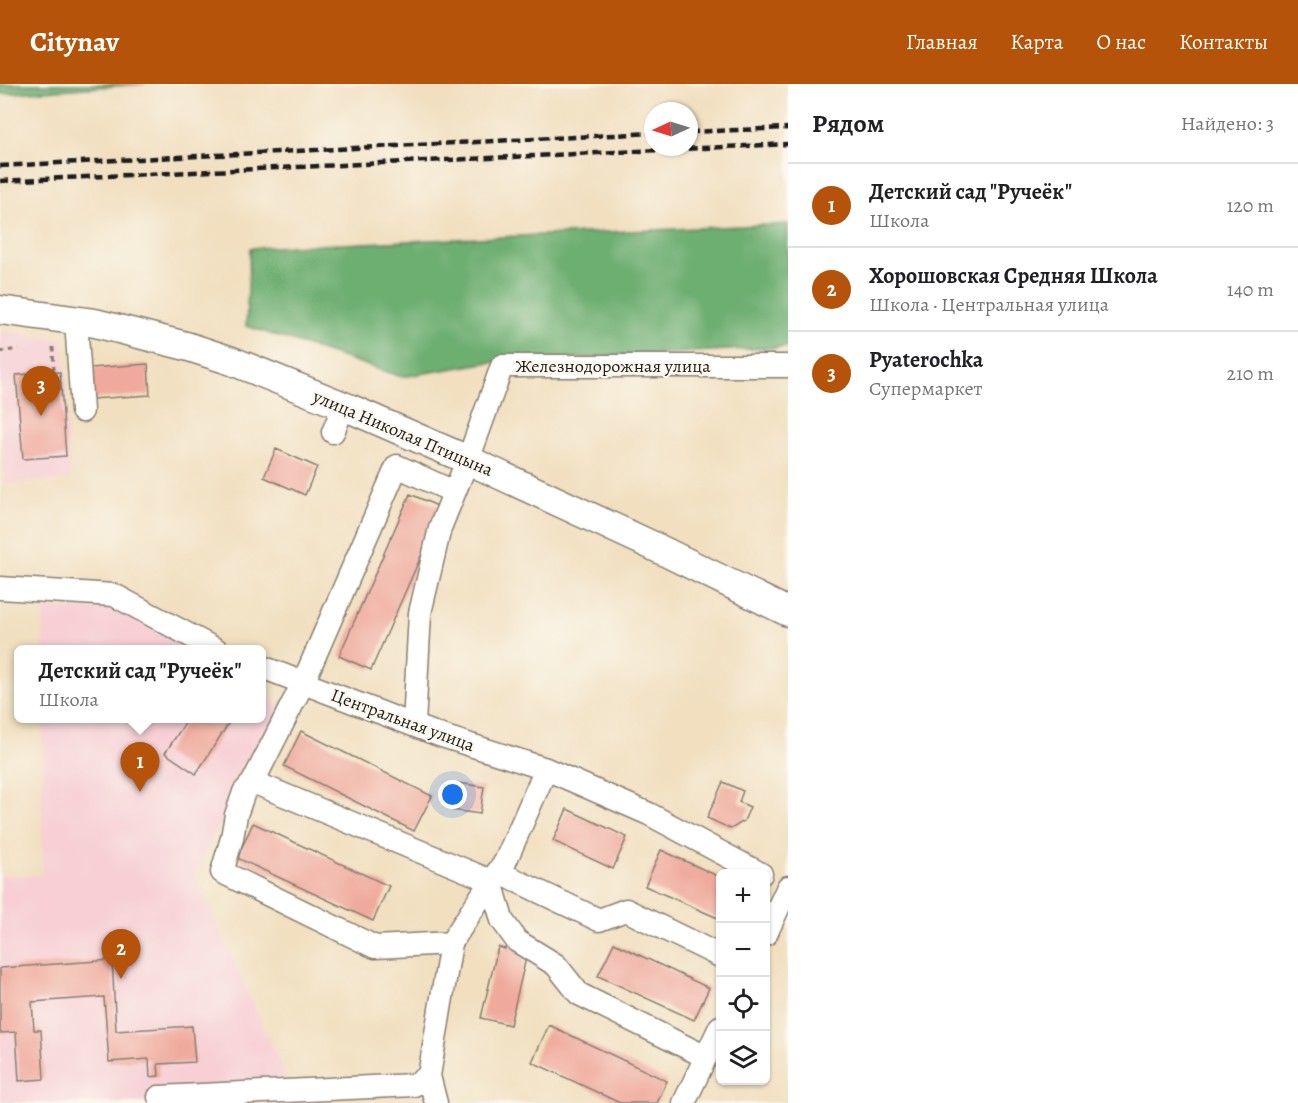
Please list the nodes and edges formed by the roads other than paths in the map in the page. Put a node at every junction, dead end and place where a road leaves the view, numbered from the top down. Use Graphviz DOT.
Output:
graph roads {
  1 [pos="0,310"];
  2 [pos="76,320"];
  3 [pos="788,366"];
  4 [pos="344,406"];
  5 [pos="82,411"];
  6 [pos="333,432"];
  7 [pos="468,460"];
  8 [pos="454,492"];
  9 [pos="0,588"];
  10 [pos="788,612"];
  11 [pos="208,645"];
  12 [pos="266,669"];
  13 [pos="303,683"];
  14 [pos="414,725"];
  15 [pos="546,769"];
  16 [pos="253,782"];
  17 [pos="753,869"];
  18 [pos="494,876"];
  19 [pos="770,879"];
  20 [pos="788,888"];
  21 [pos="770,924"];
  22 [pos="451,943"];
  23 [pos="716,954"];
  24 [pos="718,1031"];
  25 [pos="706,1056"];
  26 [pos="429,1076"];
  27 [pos="159,1097"];
  28 [pos="299,1097"];
  29 [pos="208,1099"];
  30 [pos="436,1103"];
  31 [pos="684,1103"];
  1 -- 2 [label="main road, улица Николая Птицына"];
  2 -- 4 [label="main road, улица Николая Птицына"];
  2 -- 5 [label="street"];
  3 -- 7 [label="street, Железнодорожная улица"];
  4 -- 6 [label="street"];
  4 -- 7 [label="main road, улица Николая Птицына"];
  7 -- 8 [label="street"];
  7 -- 10 [label="main road, улица Николая Птицына"];
  8 -- 13 [label="street"];
  8 -- 14 [label="street"];
  9 -- 11 [label="street"];
  12 -- 13 [label="street, Центральная улица"];
  13 -- 14 [label="street, Центральная улица"];
  13 -- 16 [label="street"];
  14 -- 15 [label="street, Центральная улица"];
  15 -- 17 [label="street, Центральная улица"];
  15 -- 18 [label="street"];
  16 -- 18 [label="street"];
  16 -- 22 [label="street"];
  18 -- 22 [label="street"];
  18 -- 23 [label="street"];
  18 -- 25 [label="street"];
  19 -- 20 [label="street"];
  20 -- 21 [label="street"];
  22 -- 26 [label="street"];
  24 -- 25 [label="street"];
  25 -- 31 [label="street"];
  26 -- 28 [label="street"];
  26 -- 30 [label="street"];
  27 -- 29 [label="street"];
  28 -- 29 [label="street"];
}
